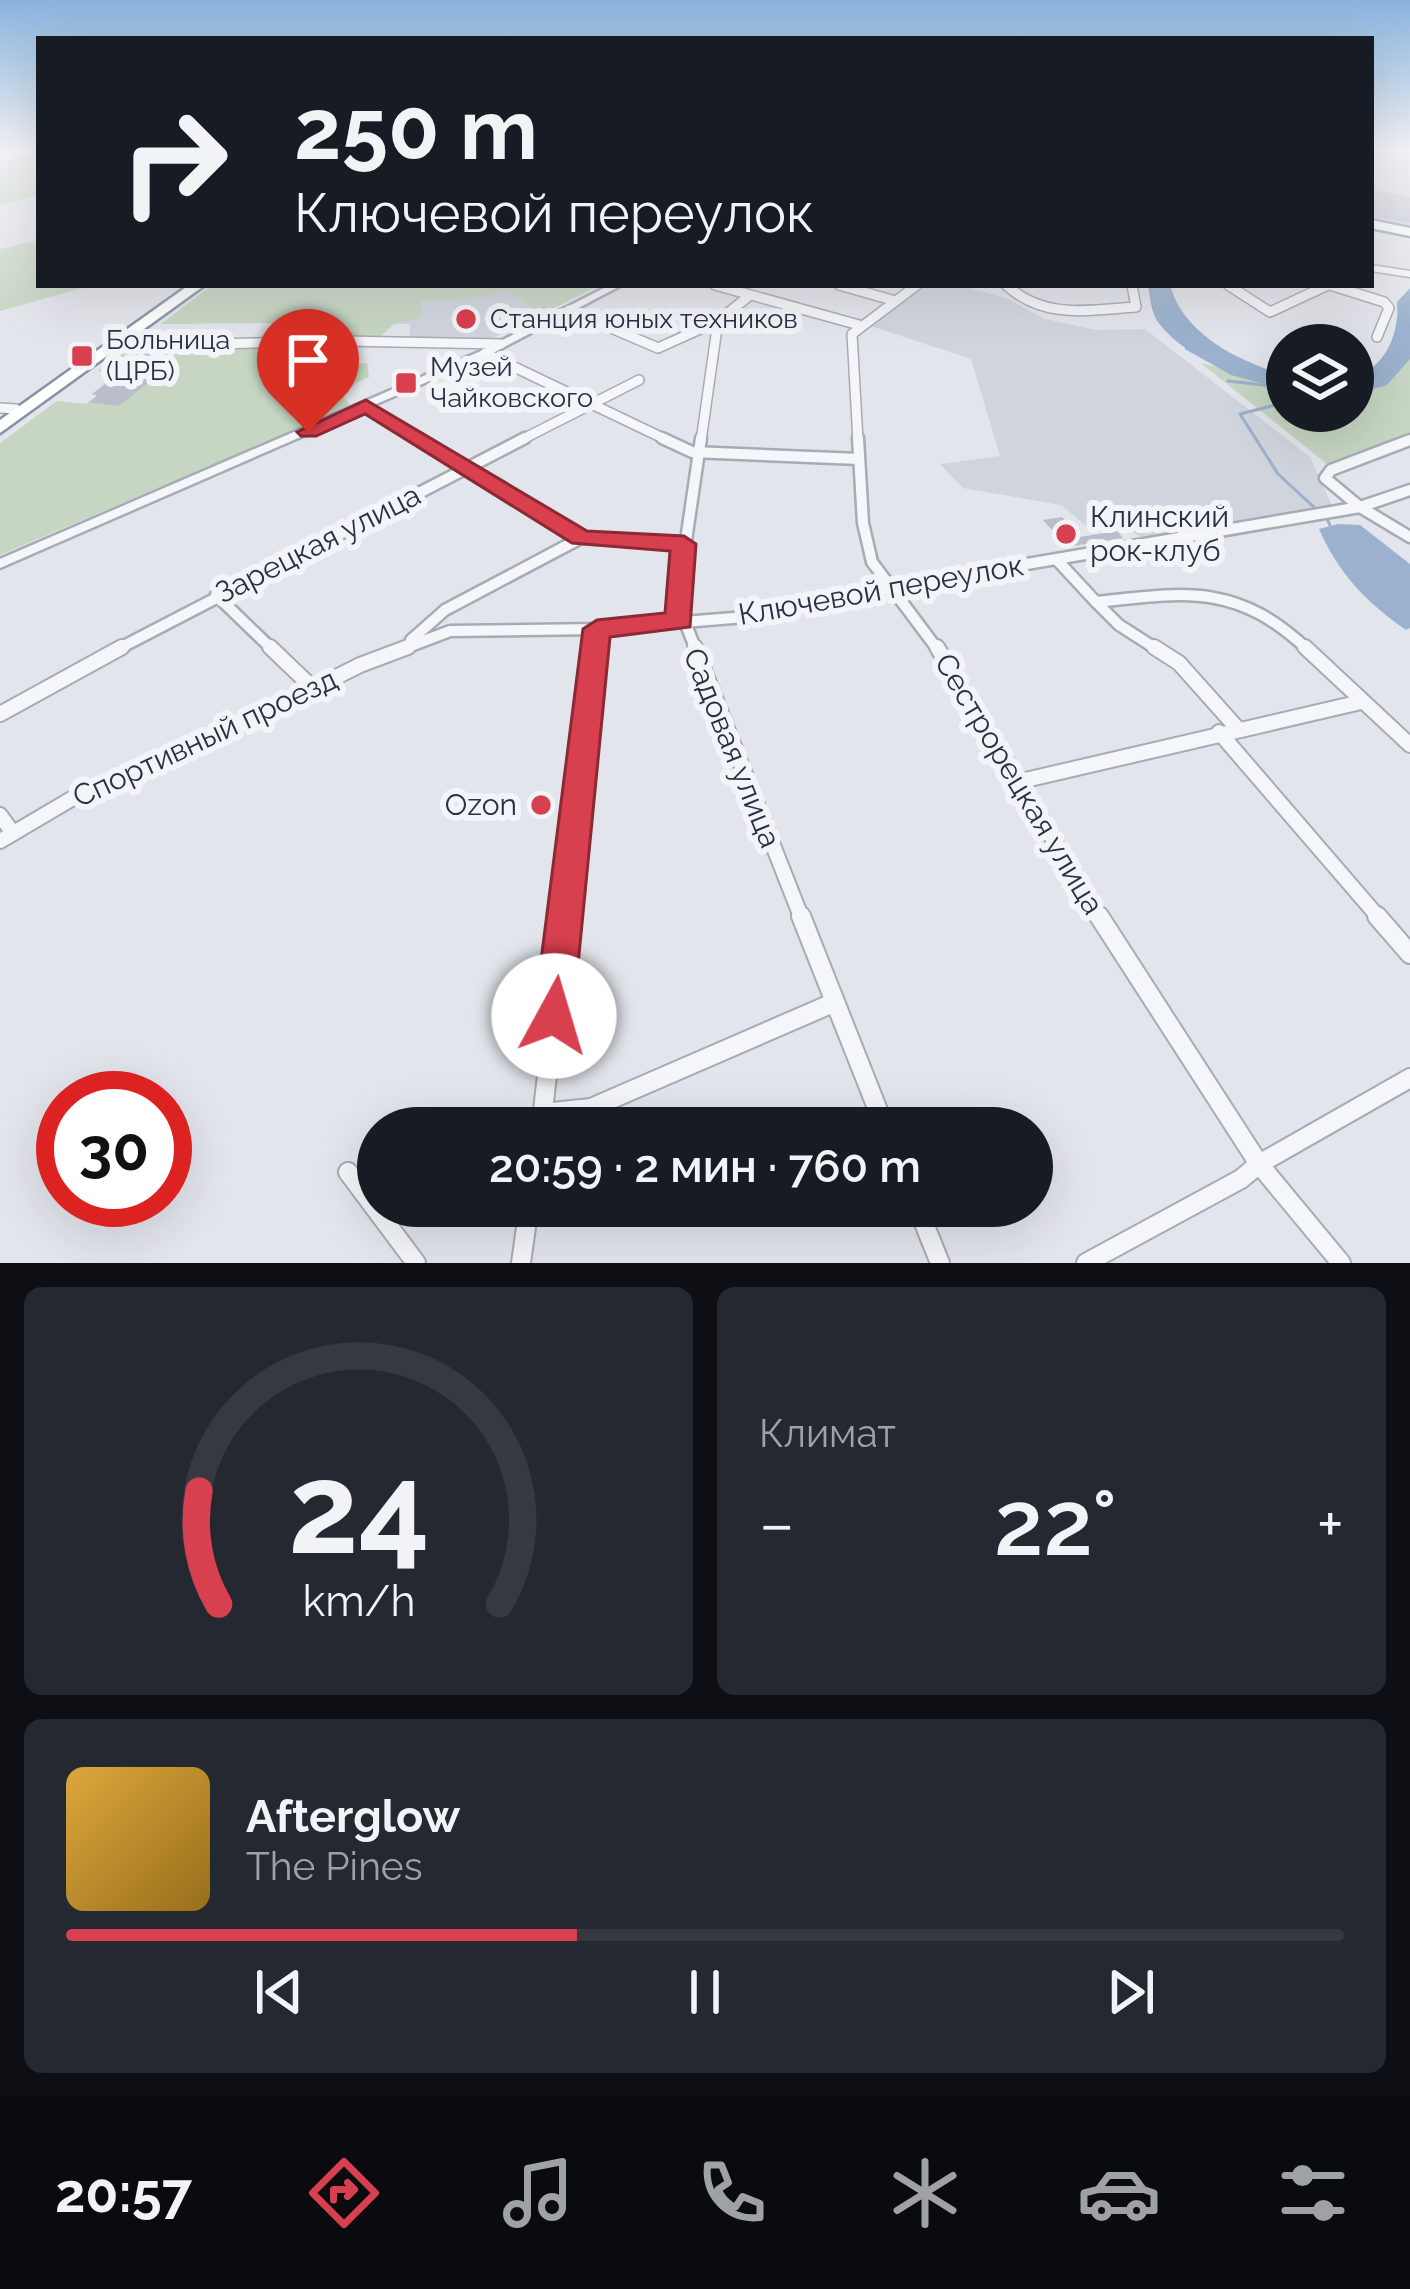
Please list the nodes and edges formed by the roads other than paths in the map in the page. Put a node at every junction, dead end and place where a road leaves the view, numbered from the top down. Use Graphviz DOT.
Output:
graph roads {
  1 [pos="1374,225"];
  2 [pos="1410,232"];
  3 [pos="1374,268"];
  4 [pos="1410,274"];
  5 [pos="189,288"];
  6 [pos="190,288"];
  7 [pos="611,288"];
  8 [pos="724,288"];
  9 [pos="849,288"];
  10 [pos="912,288"];
  11 [pos="1009,288"];
  12 [pos="1133,288"];
  13 [pos="1233,288"];
  14 [pos="1322,288"];
  15 [pos="1339,288"];
  16 [pos="749,296"];
  17 [pos="892,300"];
  18 [pos="569,310"];
  19 [pos="718,321"];
  20 [pos="859,325"];
  21 [pos="1377,337"];
  22 [pos="501,344"];
  23 [pos="114,346"];
  24 [pos="484,353"];
  25 [pos="639,380"];
  26 [pos="589,404"];
  27 [pos="366,406"];
  28 [pos="8,408"];
  29 [pos="0,424"];
  30 [pos="1410,440"];
  31 [pos="702,452"];
  32 [pos="859,459"];
  33 [pos="468,469"];
  34 [pos="1410,490"];
  35 [pos="1360,507"];
  36 [pos="1410,537"];
  37 [pos="581,538"];
  38 [pos="684,544"];
  39 [pos="1057,560"];
  40 [pos="0,564"];
  41 [pos="892,586"];
  42 [pos="216,596"];
  43 [pos="1096,602"];
  44 [pos="680,620"];
  45 [pos="597,629"];
  46 [pos="401,649"];
  47 [pos="315,690"];
  48 [pos="1361,702"];
  49 [pos="0,714"];
  50 [pos="1228,730"];
  51 [pos="1410,746"];
  52 [pos="1017,782"];
  53 [pos="0,815"];
  54 [pos="7,837"];
  55 [pos="1410,954"];
  56 [pos="833,1003"];
  57 [pos="1410,1078"];
  58 [pos="544,1107"];
  59 [pos="593,1107"];
  60 [pos="876,1107"];
  61 [pos="1259,1164"];
  62 [pos="348,1172"];
  63 [pos="527,1227"];
  64 [pos="925,1227"];
  65 [pos="416,1263"];
  66 [pos="521,1263"];
  67 [pos="940,1263"];
  68 [pos="1086,1263"];
  69 [pos="1340,1263"];
  1 -- 2 [label="highway"];
  3 -- 4 [label="street"];
  5 -- 28 [label="highway"];
  6 -- 23 [label="highway"];
  7 -- 18 [label="street"];
  8 -- 16 [label="street"];
  9 -- 17 [label="street"];
  10 -- 17 [label="street"];
  11 -- 12 [label="street"];
  13 -- 14 [label="street"];
  15 -- 21 [label="street"];
  16 -- 19 [label="street"];
  16 -- 20 [label="street"];
  17 -- 20 [label="street"];
  18 -- 19 [label="street"];
  18 -- 22 [label="street"];
  19 -- 31 [label="street, Садовая улица"];
  20 -- 32 [label="street, Сестрорецкая улица"];
  22 -- 23 [label="street"];
  22 -- 24 [label="street"];
  23 -- 29 [label="highway"];
  24 -- 26 [label="street"];
  24 -- 27 [label="street"];
  25 -- 26 [label="street, Зарецкая улица"];
  26 -- 31 [label="street"];
  26 -- 33 [label="street, Зарецкая улица"];
  27 -- 33 [label="street"];
  27 -- 40 [label="street"];
  28 -- 29 [label="highway"];
  30 -- 35 [label="street"];
  31 -- 32 [label="street"];
  31 -- 38 [label="street, Садовая улица"];
  32 -- 41 [label="street, Сестрорецкая улица"];
  33 -- 37 [label="street"];
  33 -- 42 [label="street, Зарецкая улица"];
  34 -- 35 [label="street, Ключевой переулок"];
  35 -- 36 [label="street"];
  35 -- 39 [label="street, Ключевой переулок"];
  37 -- 38 [label="street"];
  37 -- 46 [label="street"];
  38 -- 44 [label="street, Садовая улица"];
  39 -- 41 [label="street, Ключевой переулок"];
  39 -- 43 [label="street"];
  41 -- 44 [label="street, Ключевой переулок"];
  41 -- 52 [label="street, Сестрорецкая улица"];
  42 -- 47 [label="street"];
  42 -- 49 [label="street, Зарецкая улица"];
  43 -- 48 [label="street"];
  43 -- 50 [label="street"];
  44 -- 45 [label="street, Ключевой переулок"];
  44 -- 56 [label="street, Садовая улица"];
  45 -- 46 [label="street, Ключевой переулок"];
  45 -- 58 [label="street"];
  46 -- 47 [label="street, Спортивный проезд"];
  47 -- 54 [label="street, Спортивный проезд"];
  48 -- 50 [label="street"];
  48 -- 51 [label="street"];
  50 -- 52 [label="street"];
  50 -- 55 [label="street"];
  52 -- 61 [label="street, Сестрорецкая улица"];
  53 -- 54 [label="street"];
  56 -- 59 [label="street"];
  56 -- 60 [label="street, Садовая улица"];
  57 -- 61 [label="street"];
  61 -- 68 [label="street"];
  61 -- 69 [label="street, Сестрорецкая улица"];
  62 -- 65 [label="street"];
  63 -- 66 [label="street"];
  64 -- 67 [label="street"];
}
